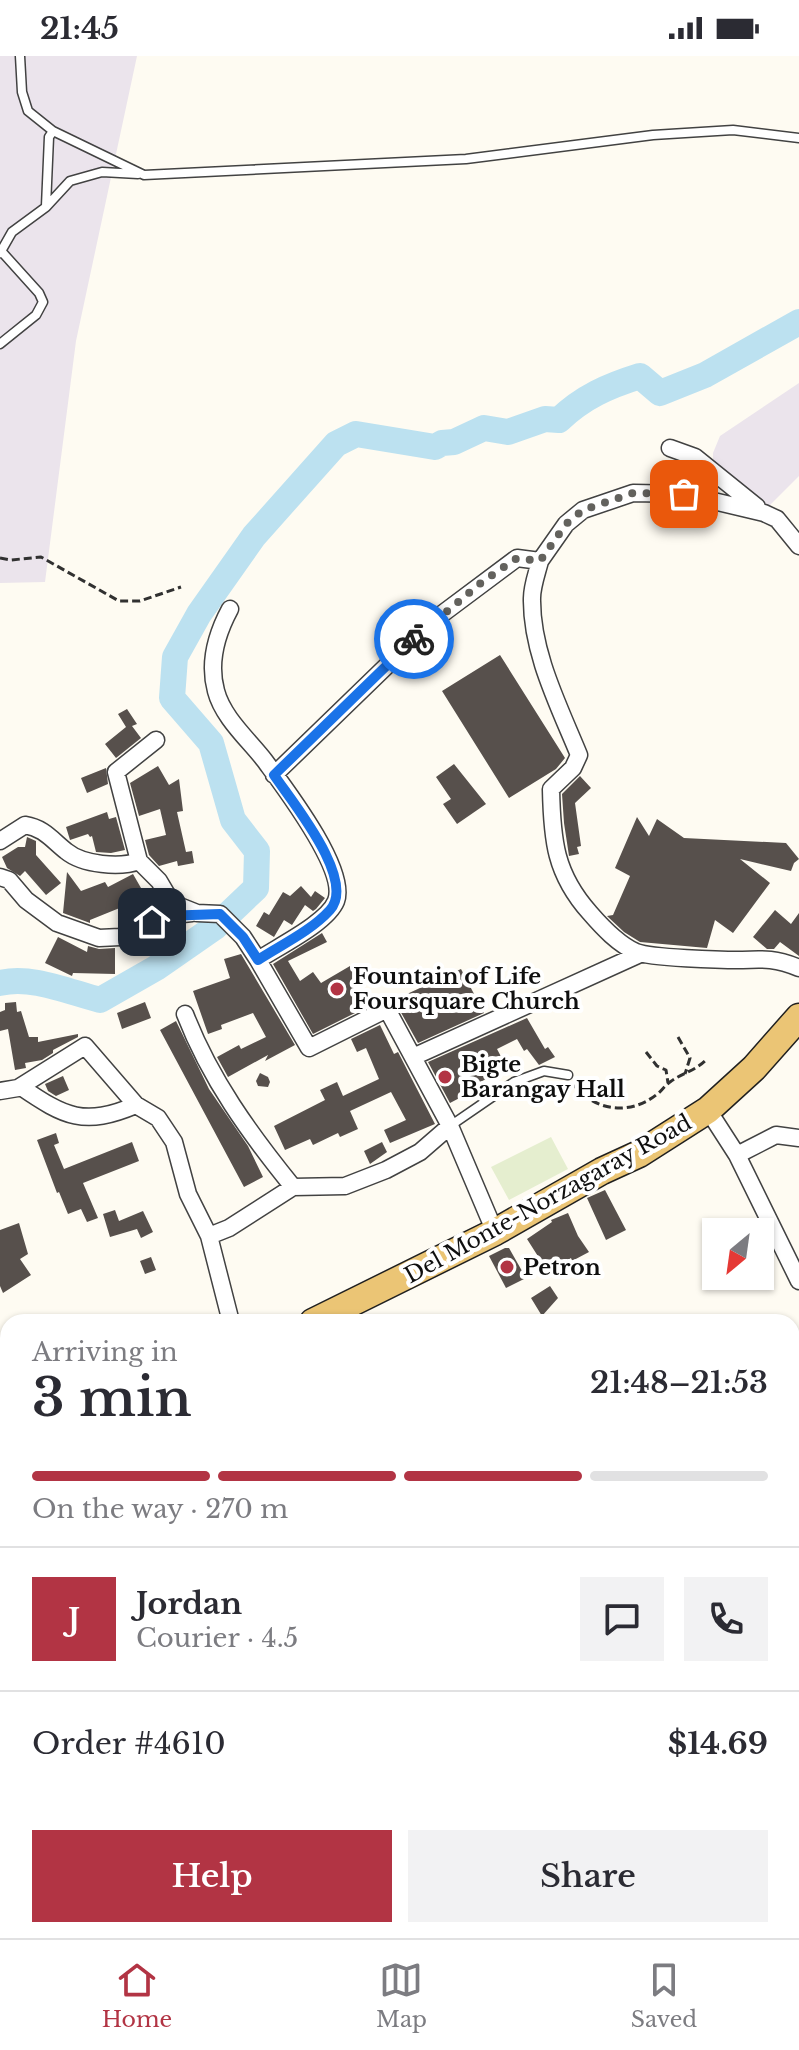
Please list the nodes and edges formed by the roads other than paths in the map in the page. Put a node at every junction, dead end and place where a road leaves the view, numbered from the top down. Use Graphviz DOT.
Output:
graph roads {
  1 [pos="20,56"];
  2 [pos="53,131"];
  3 [pos="799,138"];
  4 [pos="144,175"];
  5 [pos="46,207"];
  6 [pos="1,253"];
  7 [pos="0,344"];
  8 [pos="670,448"];
  9 [pos="764,513"];
  10 [pos="799,546"];
  11 [pos="540,561"];
  12 [pos="230,609"];
  13 [pos="156,740"];
  14 [pos="274,775"];
  15 [pos="0,841"];
  16 [pos="139,861"];
  17 [pos="0,877"];
  18 [pos="197,913"];
  19 [pos="640,954"];
  20 [pos="258,960"];
  21 [pos="799,968"];
  22 [pos="185,1014"];
  23 [pos="799,1017"];
  24 [pos="413,1057"];
  25 [pos="568,1075"];
  26 [pos="21,1087"];
  27 [pos="0,1091"];
  28 [pos="136,1105"];
  29 [pos="708,1110"];
  30 [pos="450,1126"];
  31 [pos="799,1138"];
  32 [pos="737,1155"];
  33 [pos="293,1187"];
  34 [pos="495,1232"];
  35 [pos="209,1236"];
  36 [pos="794,1263"];
  37 [pos="799,1281"];
  38 [pos="229,1314"];
  39 [pos="329,1314"];
  1 -- 2 [label="lane"];
  2 -- 4 [label="lane"];
  2 -- 5 [label="lane"];
  3 -- 4 [label="lane"];
  4 -- 5 [label="lane"];
  5 -- 6 [label="lane"];
  6 -- 7 [label="lane"];
  8 -- 9 [label="street"];
  9 -- 10 [label="street"];
  9 -- 11 [label="street"];
  11 -- 14 [label="street"];
  11 -- 19 [label="street"];
  12 -- 14 [label="street"];
  13 -- 16 [label="street"];
  14 -- 20 [label="street"];
  15 -- 16 [label="street"];
  16 -- 18 [label="street"];
  17 -- 18 [label="street"];
  18 -- 20 [label="street"];
  19 -- 21 [label="street"];
  19 -- 24 [label="street"];
  20 -- 24 [label="street"];
  22 -- 33 [label="street"];
  23 -- 29 [label="main road, Del Monte-Norzagaray Road"];
  24 -- 30 [label="street"];
  25 -- 30 [label="lane"];
  26 -- 27 [label="street"];
  26 -- 28 [label="street"];
  26 -- 28 [label="street"];
  28 -- 35 [label="street"];
  29 -- 32 [label="street"];
  29 -- 34 [label="main road, Del Monte-Norzagaray Road"];
  30 -- 33 [label="street"];
  30 -- 34 [label="street"];
  31 -- 32 [label="street"];
  32 -- 36 [label="street"];
  33 -- 35 [label="street"];
  34 -- 39 [label="main road, Del Monte-Norzagaray Road"];
  35 -- 38 [label="street"];
  36 -- 37 [label="street"];
}
